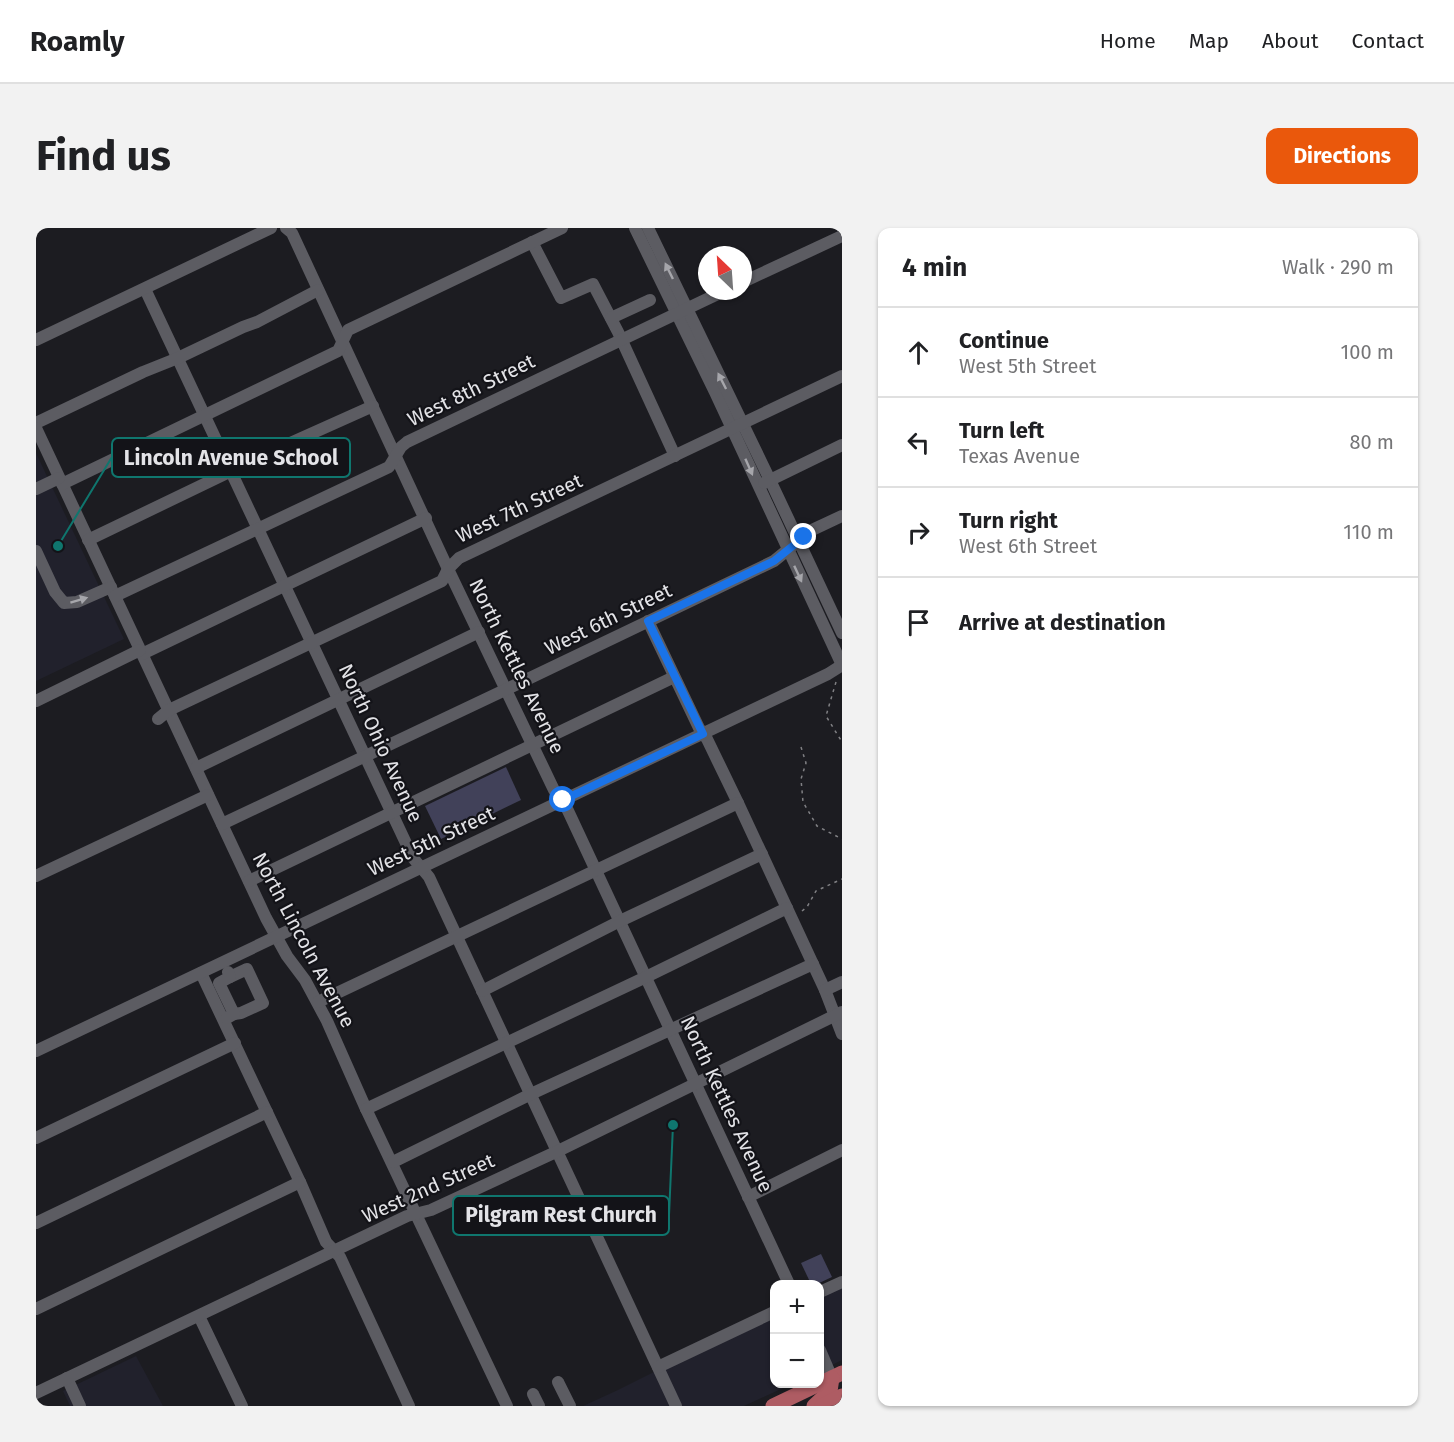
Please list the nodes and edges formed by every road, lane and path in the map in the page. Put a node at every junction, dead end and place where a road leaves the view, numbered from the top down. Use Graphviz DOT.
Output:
graph roads {
  1 [pos="271,228"];
  2 [pos="286,228"];
  3 [pos="562,228"];
  4 [pos="635,228"];
  5 [pos="648,228"];
  6 [pos="842,236"];
  7 [pos="532,242"];
  8 [pos="752,278"];
  9 [pos="145,289"];
  10 [pos="318,290"];
  11 [pos="650,300"];
  12 [pos="705,300"];
  13 [pos="682,311"];
  14 [pos="610,318"];
  15 [pos="36,340"];
  16 [pos="342,340"];
  17 [pos="621,340"];
  18 [pos="178,358"];
  19 [pos="842,376"];
  20 [pos="373,406"];
  21 [pos="205,415"];
  22 [pos="36,423"];
  23 [pos="737,425"];
  24 [pos="36,428"];
  25 [pos="842,445"];
  26 [pos="40,449"];
  27 [pos="396,454"];
  28 [pos="675,456"];
  29 [pos="232,472"];
  30 [pos="770,480"];
  31 [pos="60,481"];
  32 [pos="758,487"];
  33 [pos="36,489"];
  34 [pos="842,516"];
  35 [pos="426,518"];
  36 [pos="258,529"];
  37 [pos="88,540"];
  38 [pos="799,540"];
  39 [pos="36,550"];
  40 [pos="787,550"];
  41 [pos="448,569"];
  42 [pos="286,586"];
  43 [pos="113,592"];
  44 [pos="648,621"];
  45 [pos="479,632"];
  46 [pos="842,633"];
  47 [pos="312,643"];
  48 [pos="141,652"];
  49 [pos="842,665"];
  50 [pos="674,677"];
  51 [pos="837,678"];
  52 [pos="507,689"];
  53 [pos="339,700"];
  54 [pos="36,701"];
  55 [pos="169,710"];
  56 [pos="158,719"];
  57 [pos="703,734"];
  58 [pos="842,742"];
  59 [pos="533,745"];
  60 [pos="801,747"];
  61 [pos="364,755"];
  62 [pos="196,768"];
  63 [pos="208,795"];
  64 [pos="563,800"];
  65 [pos="738,803"];
  66 [pos="392,813"];
  67 [pos="222,824"];
  68 [pos="842,839"];
  69 [pos="762,854"];
  70 [pos="420,868"];
  71 [pos="596,870"];
  72 [pos="36,876"];
  73 [pos="842,879"];
  74 [pos="249,881"];
  75 [pos="793,910"];
  76 [pos="620,921"];
  77 [pos="277,937"];
  78 [pos="456,937"];
  79 [pos="251,949"];
  80 [pos="223,962"];
  81 [pos="813,964"];
  82 [pos="247,969"];
  83 [pos="201,973"];
  84 [pos="230,977"];
  85 [pos="646,977"];
  86 [pos="842,982"];
  87 [pos="825,990"];
  88 [pos="483,991"];
  89 [pos="218,995"];
  90 [pos="318,1002"];
  91 [pos="838,1014"];
  92 [pos="229,1017"];
  93 [pos="670,1029"];
  94 [pos="842,1034"];
  95 [pos="235,1043"];
  96 [pos="507,1043"];
  97 [pos="36,1051"];
  98 [pos="696,1084"];
  99 [pos="531,1094"];
  100 [pos="366,1109"];
  101 [pos="267,1112"];
  102 [pos="36,1138"];
  103 [pos="842,1150"];
  104 [pos="558,1151"];
  105 [pos="393,1162"];
  106 [pos="300,1182"];
  107 [pos="748,1197"];
  108 [pos="417,1214"];
  109 [pos="36,1223"];
  110 [pos="335,1251"];
  111 [pos="787,1280"];
  112 [pos="842,1282"];
  113 [pos="824,1290"];
  114 [pos="36,1309"];
  115 [pos="770,1314"];
  116 [pos="199,1316"];
  117 [pos="824,1357"];
  118 [pos="658,1367"];
  119 [pos="837,1375"];
  120 [pos="66,1378"];
  121 [pos="558,1382"];
  122 [pos="36,1393"];
  123 [pos="842,1396"];
  124 [pos="80,1406"];
  125 [pos="242,1406"];
  126 [pos="409,1406"];
  127 [pos="507,1406"];
  128 [pos="570,1406"];
  129 [pos="676,1406"];
  130 [pos="772,1406"];
  131 [pos="814,1406"];
  132 [pos="822,1406"];
  1 -- 9 [label="street"];
  2 -- 10 [label="street, North Kettles Avenue"];
  3 -- 7 [label="street"];
  4 -- 13 [label="street"];
  13 -- 5 [label="street, one-way"];
  6 -- 8 [label="street"];
  7 -- 14 [label="street"];
  7 -- 16 [label="street"];
  9 -- 15 [label="street"];
  9 -- 18 [label="street, North Ohio Avenue"];
  10 -- 16 [label="street, North Kettles Avenue"];
  10 -- 18 [label="street"];
  11 -- 14 [label="street"];
  12 -- 13 [label="street, West 8th Street"];
  13 -- 17 [label="street, West 8th Street"];
  13 -- 23 [label="street"];
  14 -- 17 [label="street"];
  16 -- 20 [label="street, North Kettles Avenue"];
  16 -- 21 [label="street"];
  17 -- 27 [label="street, West 8th Street"];
  17 -- 28 [label="street"];
  18 -- 21 [label="street, North Ohio Avenue"];
  18 -- 22 [label="street"];
  19 -- 23 [label="street, West 7th Street"];
  20 -- 27 [label="street, North Kettles Avenue"];
  20 -- 29 [label="street"];
  21 -- 29 [label="street, North Ohio Avenue"];
  21 -- 31 [label="street"];
  23 -- 28 [label="street, West 7th Street"];
  23 -- 30 [label="street"];
  23 -- 32 [label="street, one-way"];
  24 -- 26 [label="street, North Lincoln Avenue"];
  25 -- 30 [label="street"];
  26 -- 31 [label="street, North Lincoln Avenue"];
  27 -- 35 [label="street, North Kettles Avenue"];
  27 -- 36 [label="street, West 8th Street"];
  28 -- 41 [label="street, West 7th Street"];
  29 -- 36 [label="street, North Ohio Avenue"];
  29 -- 37 [label="street"];
  30 -- 32 [label="street"];
  30 -- 38 [label="street"];
  31 -- 33 [label="street"];
  31 -- 37 [label="street, North Lincoln Avenue"];
  32 -- 40 [label="street"];
  34 -- 38 [label="street, West 6th Street"];
  35 -- 41 [label="street, North Kettles Avenue"];
  35 -- 42 [label="street"];
  36 -- 42 [label="street, North Ohio Avenue"];
  36 -- 43 [label="street, West 8th Street"];
  37 -- 43 [label="street, North Lincoln Avenue"];
  38 -- 40 [label="street, West 6th Street"];
  38 -- 46 [label="street"];
  39 -- 43 [label="street, West 8th Street, one-way"];
  40 -- 44 [label="street, West 6th Street"];
  40 -- 49 [label="street, one-way"];
  41 -- 45 [label="street, North Kettles Avenue"];
  41 -- 47 [label="street, West 7th Street"];
  42 -- 47 [label="street, North Ohio Avenue"];
  42 -- 48 [label="street"];
  43 -- 48 [label="street, North Lincoln Avenue"];
  44 -- 50 [label="street"];
  44 -- 52 [label="street, West 6th Street"];
  45 -- 52 [label="street, North Kettles Avenue"];
  45 -- 53 [label="street"];
  47 -- 53 [label="street, North Ohio Avenue"];
  47 -- 55 [label="street, West 7th Street"];
  48 -- 54 [label="street"];
  48 -- 55 [label="street, North Lincoln Avenue"];
  49 -- 57 [label="street, West 5th Street"];
  50 -- 57 [label="street"];
  50 -- 59 [label="street"];
  51 -- 58 [label="path"];
  52 -- 59 [label="street, North Kettles Avenue"];
  52 -- 61 [label="street, West 6th Street"];
  53 -- 61 [label="street, North Ohio Avenue"];
  53 -- 62 [label="street"];
  55 -- 56 [label="street, West 7th Street"];
  55 -- 62 [label="street, North Lincoln Avenue"];
  57 -- 64 [label="street, West 5th Street"];
  57 -- 65 [label="street"];
  59 -- 64 [label="street, North Kettles Avenue"];
  59 -- 66 [label="street"];
  60 -- 68 [label="path"];
  61 -- 66 [label="street, North Ohio Avenue"];
  61 -- 67 [label="street, West 6th Street"];
  62 -- 63 [label="street, North Lincoln Avenue"];
  63 -- 67 [label="street, North Lincoln Avenue"];
  63 -- 72 [label="street"];
  64 -- 70 [label="street, West 5th Street"];
  64 -- 71 [label="street, North Kettles Avenue"];
  65 -- 69 [label="street"];
  65 -- 71 [label="street"];
  66 -- 70 [label="street, North Ohio Avenue"];
  66 -- 74 [label="street"];
  67 -- 74 [label="street, North Lincoln Avenue"];
  69 -- 75 [label="street"];
  69 -- 76 [label="street"];
  70 -- 77 [label="street, West 5th Street"];
  70 -- 78 [label="street, North Ohio Avenue"];
  71 -- 76 [label="street, North Kettles Avenue"];
  71 -- 78 [label="street"];
  73 -- 75 [label="path"];
  74 -- 77 [label="street, North Lincoln Avenue"];
  75 -- 81 [label="street"];
  75 -- 85 [label="street"];
  76 -- 85 [label="street, North Kettles Avenue"];
  76 -- 88 [label="street"];
  77 -- 79 [label="street, West 5th Street"];
  77 -- 90 [label="street, North Lincoln Avenue"];
  78 -- 88 [label="street, North Ohio Avenue"];
  78 -- 90 [label="street"];
  79 -- 80 [label="street, West 5th Street"];
  79 -- 82 [label="street"];
  80 -- 83 [label="street, West 5th Street"];
  80 -- 84 [label="street"];
  81 -- 87 [label="street"];
  81 -- 93 [label="street"];
  82 -- 84 [label="street"];
  82 -- 92 [label="street"];
  83 -- 89 [label="street"];
  83 -- 97 [label="street, West 5th Street"];
  84 -- 89 [label="street"];
  85 -- 93 [label="street, North Kettles Avenue"];
  85 -- 96 [label="street"];
  86 -- 87 [label="street"];
  87 -- 91 [label="street"];
  88 -- 96 [label="street, North Ohio Avenue"];
  89 -- 92 [label="street"];
  90 -- 100 [label="street, North Lincoln Avenue"];
  91 -- 94 [label="street"];
  91 -- 98 [label="street, West 2nd Street"];
  92 -- 95 [label="street"];
  93 -- 98 [label="street, North Kettles Avenue"];
  93 -- 99 [label="street"];
  95 -- 101 [label="street"];
  95 -- 102 [label="street"];
  96 -- 99 [label="street, North Ohio Avenue"];
  96 -- 100 [label="street"];
  98 -- 104 [label="street, West 2nd Street"];
  98 -- 107 [label="street, North Kettles Avenue"];
  99 -- 104 [label="street, North Ohio Avenue"];
  99 -- 105 [label="street"];
  100 -- 105 [label="street, North Lincoln Avenue"];
  101 -- 106 [label="street"];
  101 -- 109 [label="street"];
  103 -- 107 [label="street"];
  104 -- 108 [label="street, West 2nd Street"];
  104 -- 118 [label="street, North Ohio Avenue"];
  105 -- 108 [label="street, North Lincoln Avenue"];
  106 -- 110 [label="street"];
  106 -- 114 [label="street"];
  107 -- 111 [label="street, North Kettles Avenue"];
  108 -- 110 [label="street, West 2nd Street"];
  108 -- 127 [label="street, North Lincoln Avenue"];
  110 -- 116 [label="street, West 2nd Street"];
  110 -- 126 [label="street"];
  112 -- 113 [label="street"];
  115 -- 118 [label="street"];
  116 -- 120 [label="street, West 2nd Street"];
  116 -- 125 [label="street"];
  117 -- 119 [label="street"];
  118 -- 129 [label="street, North Ohio Avenue"];
  119 -- 130 [label="main road"];
  119 -- 131 [label="main road"];
  120 -- 122 [label="street, West 2nd Street"];
  120 -- 124 [label="street"];
  121 -- 128 [label="street"];
  123 -- 132 [label="main road"];
}
